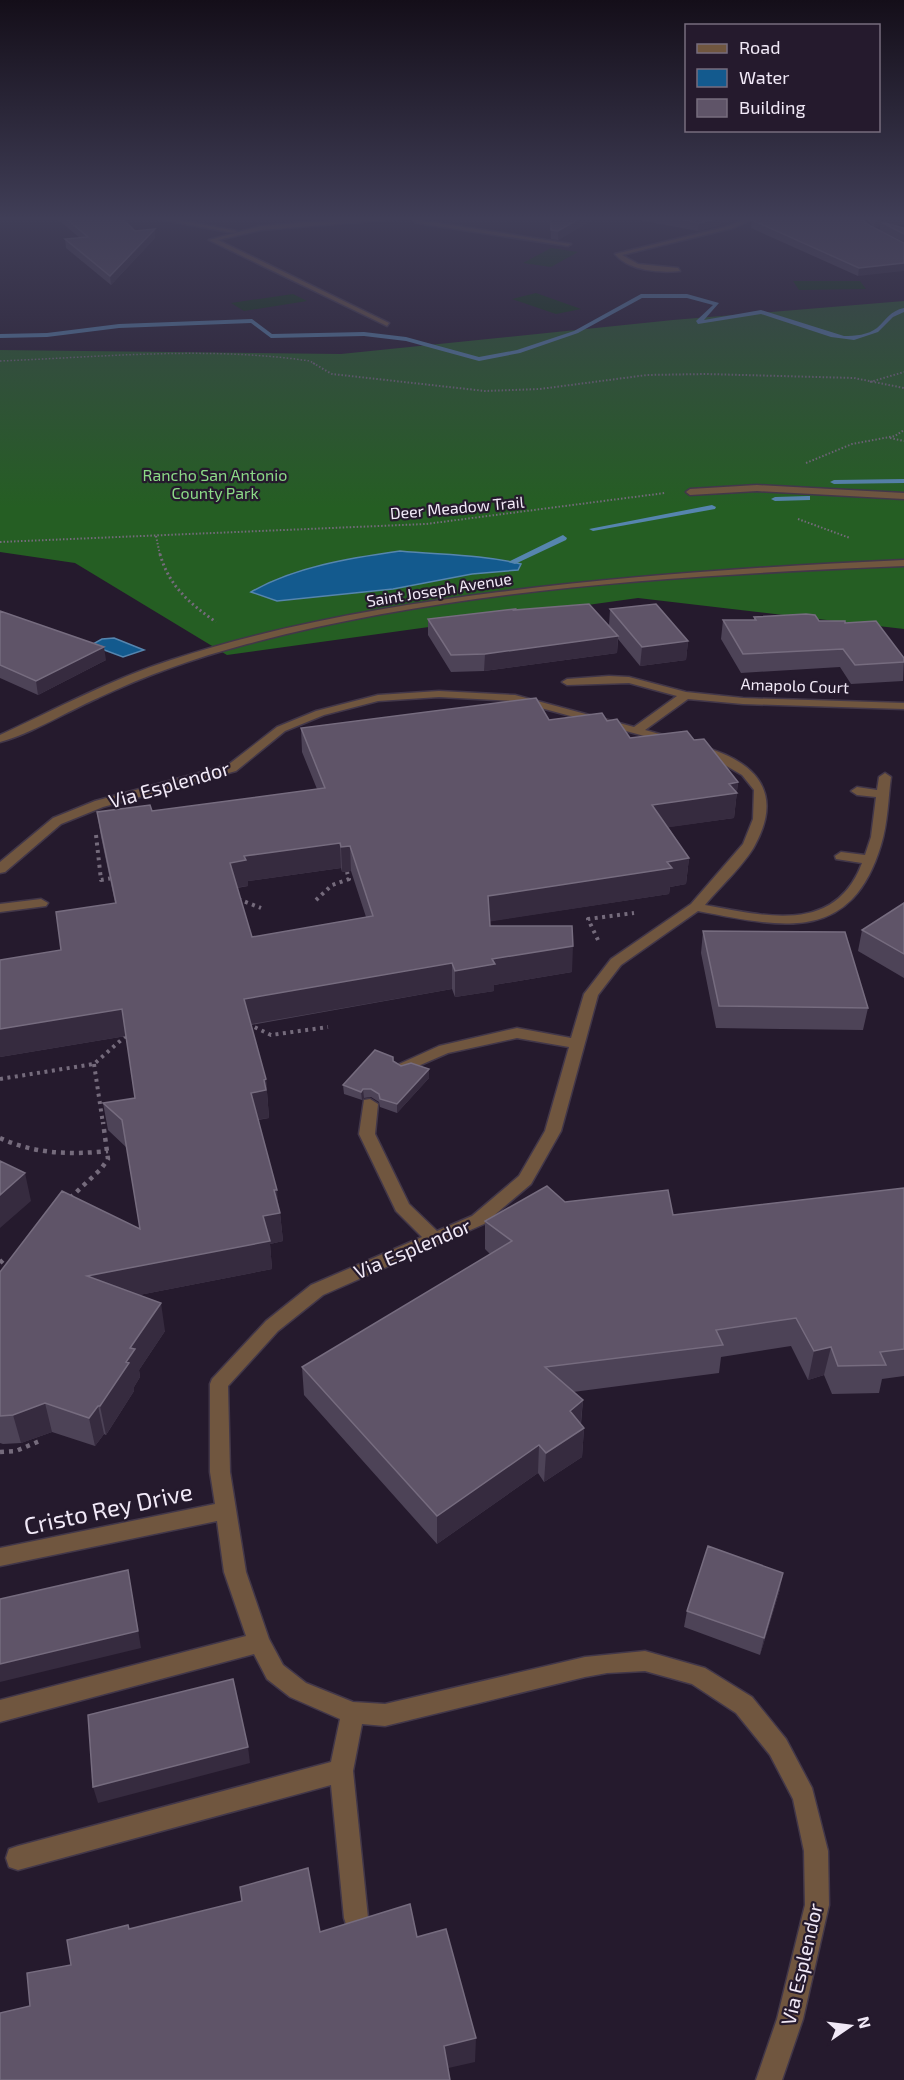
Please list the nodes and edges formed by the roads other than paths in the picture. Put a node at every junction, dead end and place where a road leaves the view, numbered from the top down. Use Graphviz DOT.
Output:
graph roads {
  1 [pos="364,313"];
  2 [pos="387,324"];
  3 [pos="690,492"];
  4 [pos="904,496"];
  5 [pos="904,563"];
  6 [pos="567,682"];
  7 [pos="686,694"];
  8 [pos="904,706"];
  9 [pos="637,730"];
  10 [pos="0,739"];
  11 [pos="885,777"];
  12 [pos="857,791"];
  13 [pos="882,794"];
  14 [pos="841,856"];
  15 [pos="869,860"];
  16 [pos="0,869"];
  17 [pos="41,903"];
  18 [pos="696,907"];
  19 [pos="0,908"];
  20 [pos="576,1044"];
  21 [pos="402,1068"];
  22 [pos="370,1104"];
  23 [pos="435,1239"];
  24 [pos="226,1510"];
  25 [pos="0,1557"];
  26 [pos="259,1643"];
  27 [pos="0,1711"];
  28 [pos="353,1713"];
  29 [pos="341,1771"];
  30 [pos="18,1858"];
  31 [pos="356,1918"];
  32 [pos="769,2080"];
  1 -- 2 [label="street"];
  3 -- 4 [label="street"];
  5 -- 10 [label="street, Saint Joseph Avenue"];
  6 -- 7 [label="street, Amapolo Court"];
  7 -- 8 [label="street, Amapolo Court"];
  7 -- 9 [label="street"];
  9 -- 16 [label="street, Via Esplendor"];
  9 -- 18 [label="street, Via Esplendor"];
  11 -- 13 [label="street"];
  12 -- 13 [label="street"];
  13 -- 15 [label="street"];
  14 -- 15 [label="street"];
  15 -- 18 [label="street"];
  17 -- 19 [label="street"];
  18 -- 20 [label="street, Via Esplendor"];
  20 -- 21 [label="street"];
  20 -- 23 [label="street, Via Esplendor"];
  22 -- 23 [label="street"];
  23 -- 24 [label="street, Via Esplendor"];
  24 -- 25 [label="street, Cristo Rey Drive"];
  24 -- 26 [label="street, Via Esplendor"];
  26 -- 27 [label="street"];
  26 -- 28 [label="street, Via Esplendor"];
  28 -- 29 [label="street"];
  28 -- 32 [label="street, Via Esplendor"];
  29 -- 30 [label="street"];
  29 -- 31 [label="street"];
}
